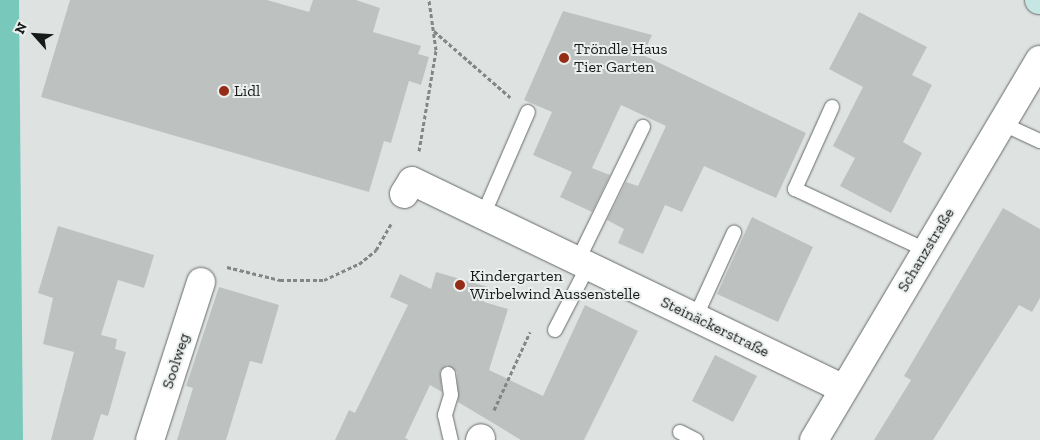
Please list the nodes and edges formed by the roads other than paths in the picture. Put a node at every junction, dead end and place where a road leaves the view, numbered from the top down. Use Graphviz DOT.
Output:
graph roads {
  1 [pos="1040,60"];
  2 [pos="832,107"];
  3 [pos="528,112"];
  4 [pos="1001,124"];
  5 [pos="643,127"];
  6 [pos="1040,141"];
  7 [pos="408,187"];
  8 [pos="484,213"];
  9 [pos="734,233"];
  10 [pos="926,250"];
  11 [pos="584,261"];
  12 [pos="201,282"];
  13 [pos="695,318"];
  14 [pos="555,330"];
  15 [pos="448,374"];
  16 [pos="843,388"];
  17 [pos="680,432"];
  18 [pos="150,440"];
  19 [pos="451,440"];
  20 [pos="696,440"];
  21 [pos="814,440"];
  1 -- 4 [label="street, Schanzstraße"];
  2 -- 10 [label="lane"];
  3 -- 8 [label="lane"];
  4 -- 6 [label="lane"];
  4 -- 10 [label="street, Schanzstraße"];
  5 -- 11 [label="lane"];
  7 -- 8 [label="street, Steinäckerstraße"];
  8 -- 11 [label="street, Steinäckerstraße"];
  9 -- 13 [label="lane"];
  10 -- 16 [label="street, Schanzstraße"];
  11 -- 13 [label="street, Steinäckerstraße"];
  11 -- 14 [label="lane"];
  12 -- 18 [label="street, Soolweg"];
  13 -- 16 [label="street, Steinäckerstraße"];
  15 -- 19 [label="lane"];
  16 -- 21 [label="street, Schanzstraße"];
  17 -- 20 [label="lane"];
}
